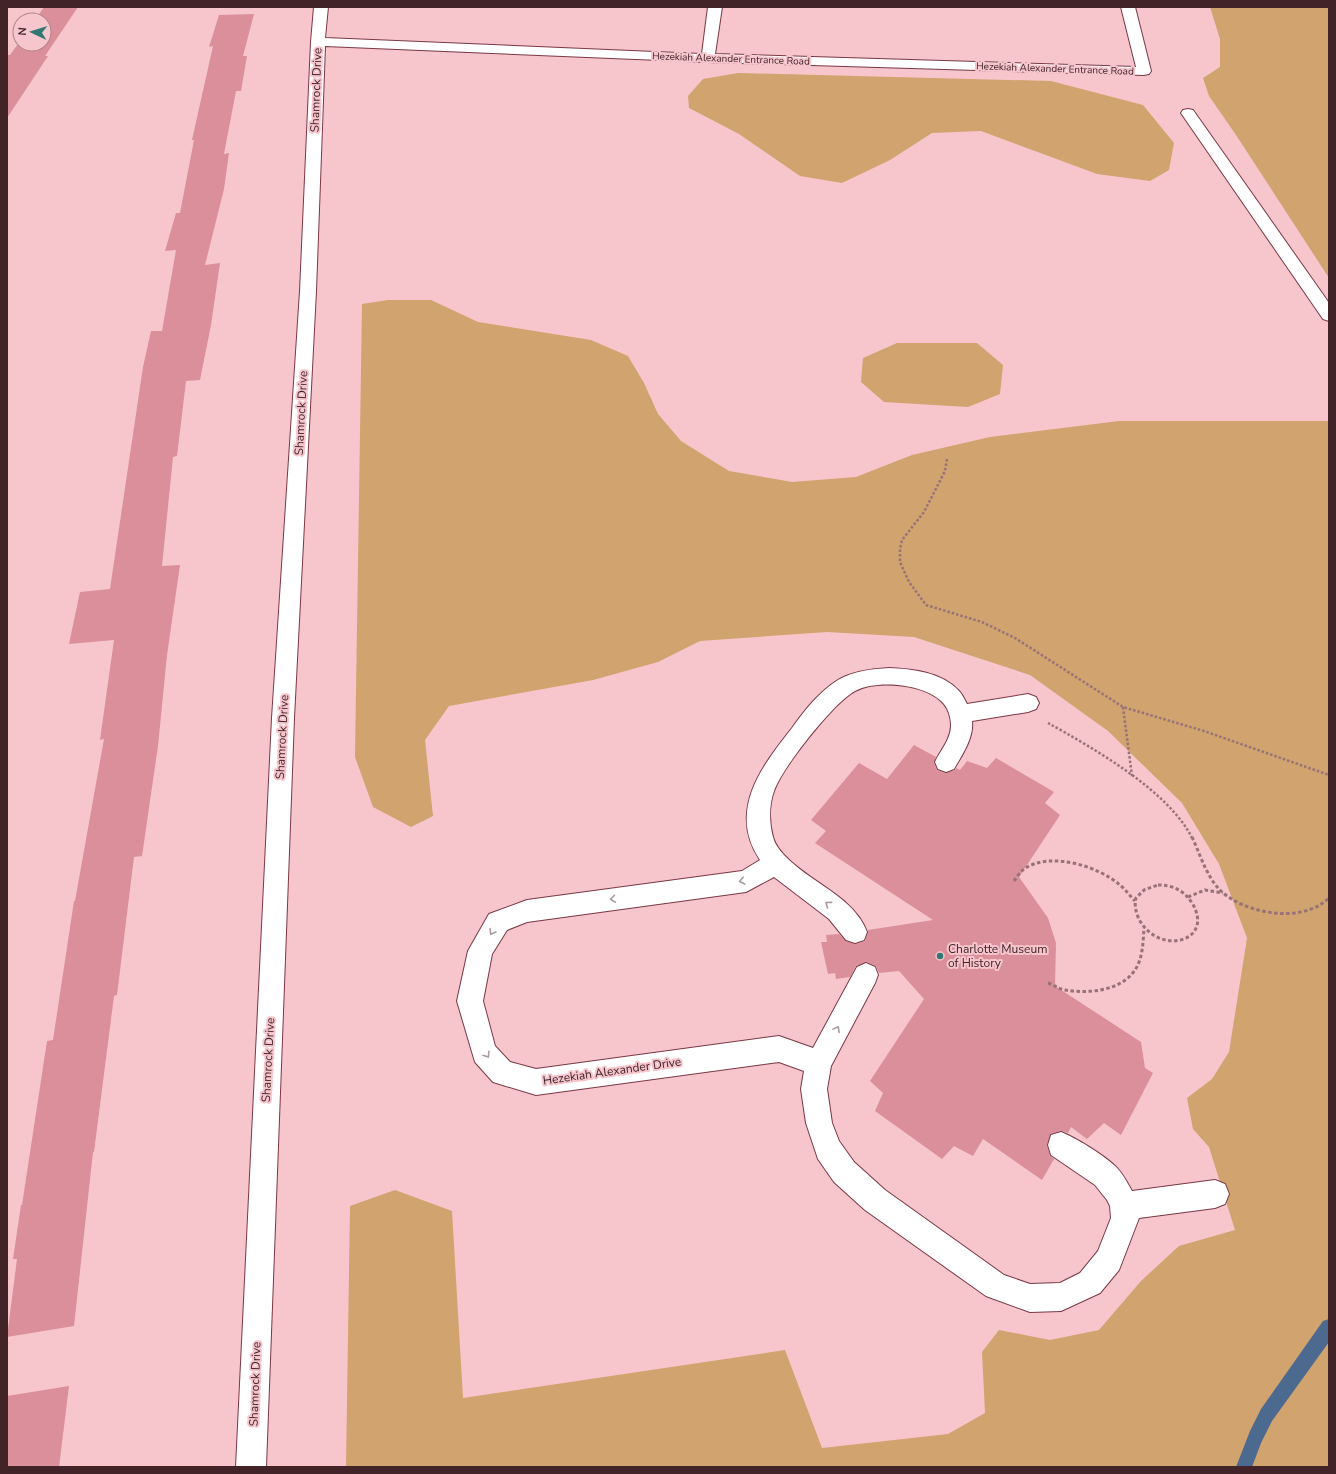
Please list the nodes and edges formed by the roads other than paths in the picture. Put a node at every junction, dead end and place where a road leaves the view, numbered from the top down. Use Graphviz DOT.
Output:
graph roads {
  1 [pos="321,7"];
  2 [pos="715,7"];
  3 [pos="1128,7"];
  4 [pos="318,42"];
  5 [pos="708,58"];
  6 [pos="1188,112"];
  7 [pos="1329,315"];
  8 [pos="1022,704"];
  9 [pos="961,714"];
  10 [pos="946,762"];
  11 [pos="776,862"];
  12 [pos="855,932"];
  13 [pos="866,975"];
  14 [pos="819,1063"];
  15 [pos="1061,1145"];
  16 [pos="1215,1194"];
  17 [pos="1124,1206"];
  18 [pos="252,1467"];
  1 -- 4 [label="street, Shamrock Drive"];
  2 -- 5 [label="street"];
  3 -- 5 [label="street, Hezekiah Alexander Entrance Road"];
  4 -- 5 [label="street, Hezekiah Alexander Entrance Road"];
  4 -- 18 [label="street, Shamrock Drive"];
  6 -- 7 [label="street"];
  8 -- 9 [label="street"];
  9 -- 10 [label="street"];
  9 -- 11 [label="street"];
  12 -- 11 [label="street, one-way"];
  11 -- 14 [label="street, Hezekiah Alexander Drive, one-way"];
  14 -- 13 [label="street, one-way"];
  14 -- 17 [label="street"];
  15 -- 17 [label="street"];
  16 -- 17 [label="street"];
}
